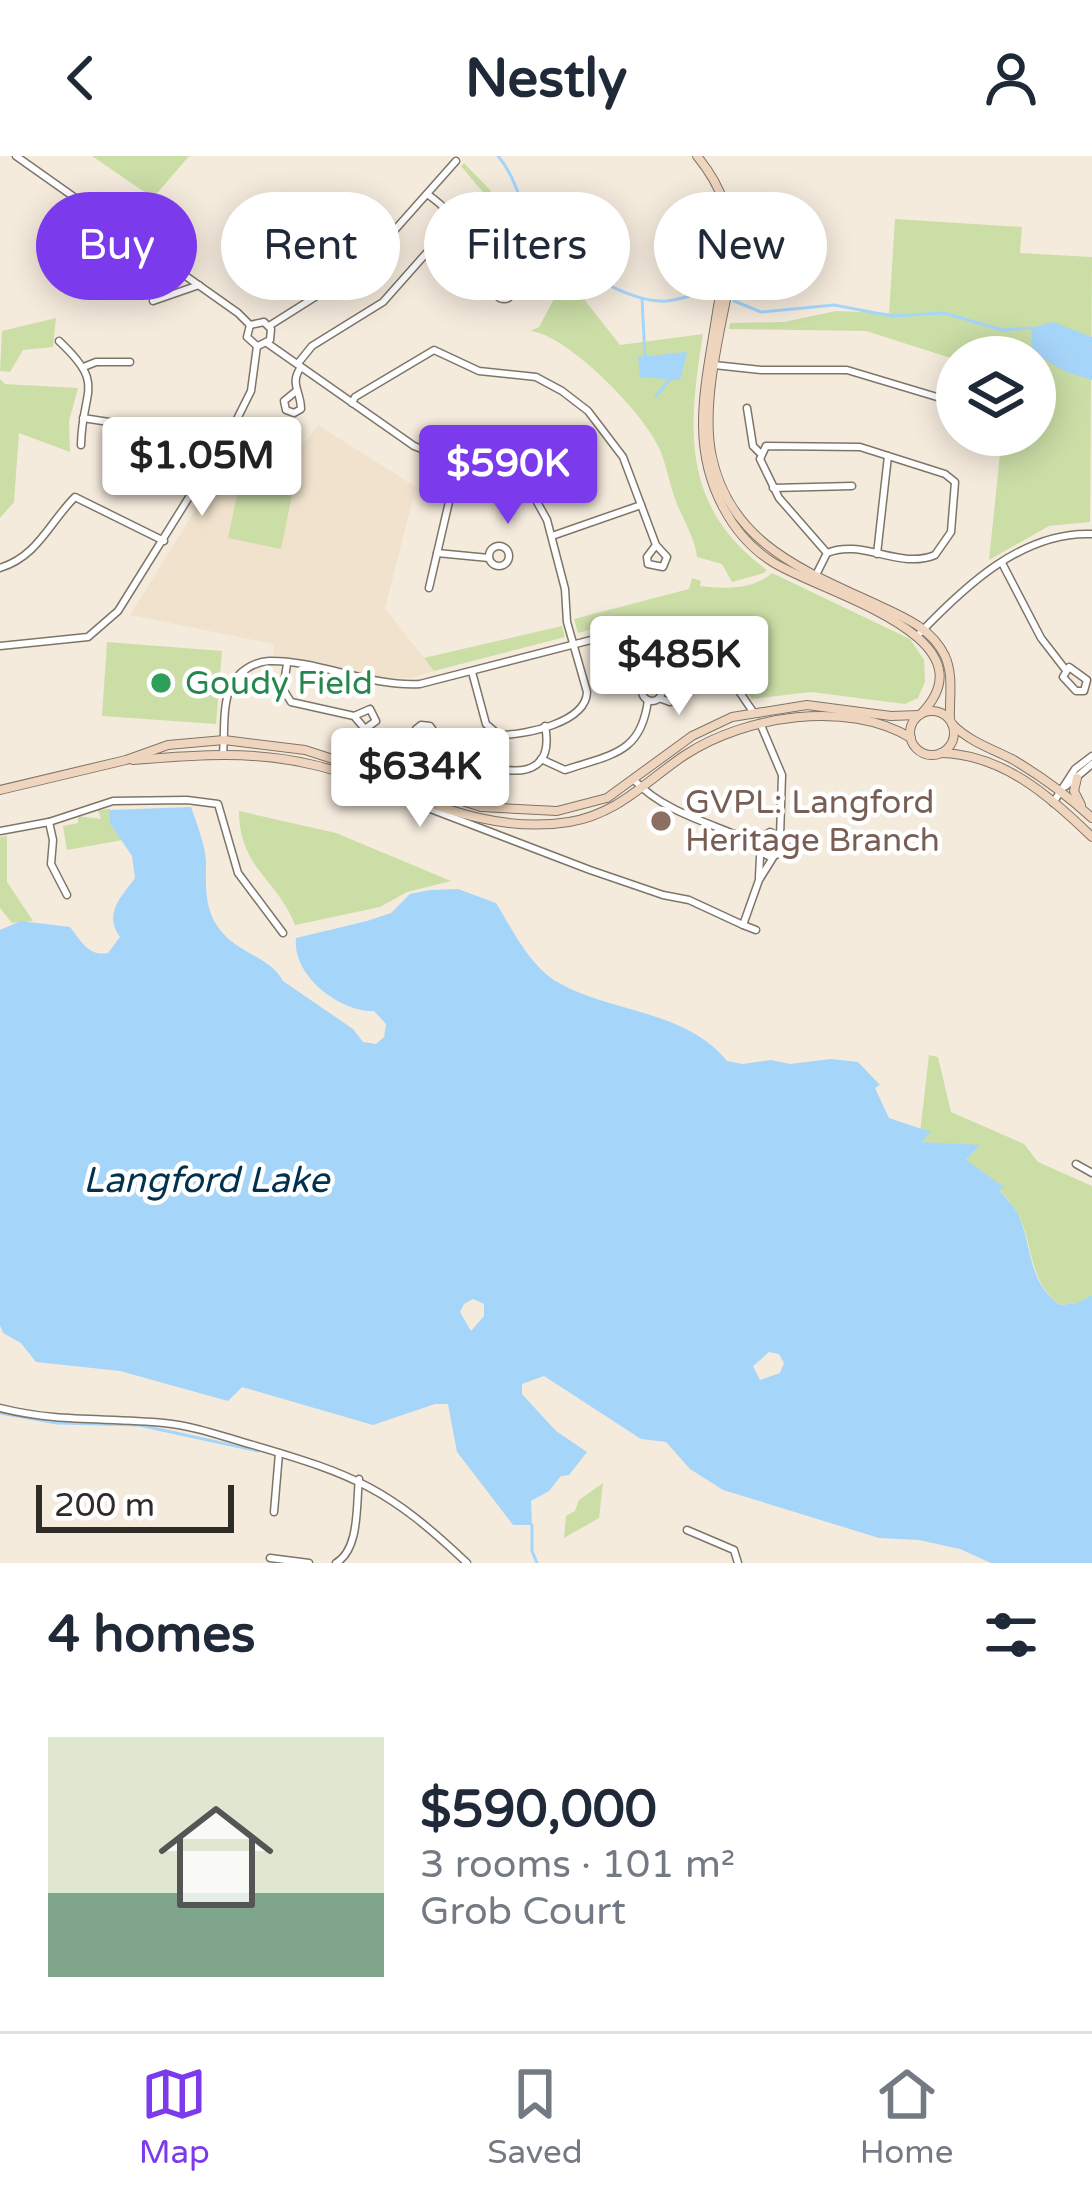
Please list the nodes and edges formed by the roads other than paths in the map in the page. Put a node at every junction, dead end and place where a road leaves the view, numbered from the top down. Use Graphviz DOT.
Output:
graph roads {
  1 [pos="16,156"];
  2 [pos="697,156"];
  3 [pos="456,161"];
  4 [pos="66,192"];
  5 [pos="430,192"];
  6 [pos="424,198"];
  7 [pos="424,256"];
  8 [pos="199,285"];
  9 [pos="153,301"];
  10 [pos="250,326"];
  11 [pos="269,326"];
  12 [pos="59,341"];
  13 [pos="267,343"];
  14 [pos="257,346"];
  15 [pos="130,362"];
  16 [pos="300,365"];
  17 [pos="712,365"];
  18 [pos="86,366"];
  19 [pos="295,392"];
  20 [pos="936,397"];
  21 [pos="352,403"];
  22 [pos="747,408"];
  23 [pos="83,418"];
  24 [pos="81,445"];
  25 [pos="223,445"];
  26 [pos="760,452"];
  27 [pos="888,456"];
  28 [pos="458,464"];
  29 [pos="851,486"];
  30 [pos="773,488"];
  31 [pos="641,505"];
  32 [pos="1092,533"];
  33 [pos="552,536"];
  34 [pos="164,542"];
  35 [pos="656,545"];
  36 [pos="827,553"];
  37 [pos="437,554"];
  38 [pos="878,554"];
  39 [pos="489,558"];
  40 [pos="1002,563"];
  41 [pos="0,568"];
  42 [pos="814,579"];
  43 [pos="429,588"];
  44 [pos="921,633"];
  45 [pos="573,643"];
  46 [pos="0,646"];
  47 [pos="287,664"];
  48 [pos="1065,669"];
  49 [pos="472,672"];
  50 [pos="724,672"];
  51 [pos="659,698"];
  52 [pos="648,700"];
  53 [pos="754,712"];
  54 [pos="920,715"];
  55 [pos="354,716"];
  56 [pos="951,722"];
  57 [pos="760,723"];
  58 [pos="545,726"];
  59 [pos="436,737"];
  60 [pos="911,738"];
  61 [pos="224,740"];
  62 [pos="223,753"];
  63 [pos="941,753"];
  64 [pos="541,759"];
  65 [pos="125,760"];
  66 [pos="1092,760"];
  67 [pos="344,773"];
  68 [pos="1077,778"];
  69 [pos="634,780"];
  70 [pos="643,789"];
  71 [pos="1064,789"];
  72 [pos="0,790"];
  73 [pos="1053,803"];
  74 [pos="781,813"];
  75 [pos="1088,815"];
  76 [pos="49,822"];
  77 [pos="0,831"];
  78 [pos="740,833"];
  79 [pos="766,834"];
  80 [pos="1092,837"];
  81 [pos="782,840"];
  82 [pos="760,848"];
  83 [pos="776,855"];
  84 [pos="758,880"];
  85 [pos="67,895"];
  86 [pos="743,925"];
  87 [pos="756,930"];
  88 [pos="283,933"];
  89 [pos="1076,1165"];
  90 [pos="1092,1173"];
  91 [pos="0,1408"];
  92 [pos="280,1453"];
  93 [pos="359,1479"];
  94 [pos="274,1512"];
  95 [pos="687,1530"];
  96 [pos="270,1558"];
  97 [pos="309,1563"];
  98 [pos="336,1563"];
  99 [pos="467,1563"];
  100 [pos="738,1563"];
  1 -- 4 [label="street"];
  2 -- 17 [label="main road"];
  3 -- 5 [label="street"];
  6 -- 11 [label="street"];
  7 -- 16 [label="street"];
  8 -- 9 [label="street"];
  8 -- 10 [label="street"];
  10 -- 11 [label="street"];
  10 -- 14 [label="street"];
  11 -- 13 [label="street"];
  12 -- 18 [label="street"];
  13 -- 14 [label="street"];
  13 -- 16 [label="street"];
  14 -- 25 [label="street"];
  15 -- 18 [label="street"];
  16 -- 19 [label="street"];
  16 -- 21 [label="street"];
  17 -- 20 [label="street"];
  17 -- 42 [label="main road"];
  18 -- 23 [label="street"];
  21 -- 28 [label="street"];
  21 -- 31 [label="street"];
  22 -- 26 [label="street"];
  23 -- 24 [label="street"];
  23 -- 25 [label="street"];
  25 -- 34 [label="street"];
  26 -- 27 [label="street"];
  26 -- 30 [label="street"];
  27 -- 38 [label="street"];
  27 -- 38 [label="street"];
  28 -- 33 [label="street"];
  28 -- 37 [label="street"];
  29 -- 30 [label="street"];
  30 -- 36 [label="street"];
  31 -- 33 [label="street"];
  31 -- 35 [label="street"];
  32 -- 40 [label="street"];
  33 -- 45 [label="street"];
  34 -- 41 [label="street"];
  34 -- 46 [label="street"];
  36 -- 38 [label="street"];
  36 -- 42 [label="street"];
  37 -- 39 [label="street"];
  37 -- 43 [label="street"];
  40 -- 44 [label="street"];
  40 -- 48 [label="street"];
  42 -- 44 [label="main road"];
  44 -- 54 [label="main road"];
  44 -- 56 [label="main road"];
  45 -- 49 [label="street"];
  45 -- 50 [label="street"];
  45 -- 58 [label="street"];
  47 -- 49 [label="street"];
  47 -- 55 [label="street"];
  47 -- 61 [label="street"];
  48 -- 48 [label="street"];
  49 -- 58 [label="street"];
  50 -- 51 [label="street"];
  50 -- 53 [label="street"];
  51 -- 52 [label="street"];
  51 -- 52 [label="street"];
  52 -- 64 [label="street"];
  53 -- 54 [label="main road"];
  53 -- 57 [label="street"];
  53 -- 69 [label="main road"];
  54 -- 56 [label="main road"];
  54 -- 60 [label="main road"];
  56 -- 63 [label="main road"];
  56 -- 71 [label="main road"];
  57 -- 60 [label="main road"];
  57 -- 70 [label="main road"];
  57 -- 74 [label="street"];
  58 -- 64 [label="street"];
  59 -- 64 [label="street"];
  60 -- 63 [label="main road"];
  61 -- 62 [label="street"];
  61 -- 65 [label="main road"];
  61 -- 69 [label="main road"];
  62 -- 65 [label="main road"];
  62 -- 67 [label="main road"];
  63 -- 73 [label="main road"];
  65 -- 72 [label="main road"];
  66 -- 68 [label="street"];
  66 -- 71 [label="street"];
  67 -- 70 [label="main road"];
  67 -- 86 [label="street"];
  68 -- 71 [label="street"];
  68 -- 75 [label="main road"];
  69 -- 70 [label="street"];
  70 -- 78 [label="street"];
  71 -- 73 [label="street"];
  71 -- 75 [label="main road"];
  73 -- 80 [label="main road"];
  74 -- 79 [label="street"];
  74 -- 81 [label="street"];
  76 -- 77 [label="street"];
  76 -- 85 [label="street"];
  76 -- 88 [label="street"];
  78 -- 79 [label="street"];
  78 -- 82 [label="street"];
  79 -- 81 [label="street"];
  79 -- 82 [label="street"];
  81 -- 83 [label="street"];
  81 -- 83 [label="street"];
  82 -- 83 [label="street"];
  82 -- 84 [label="street"];
  83 -- 84 [label="street"];
  84 -- 86 [label="street"];
  86 -- 87 [label="street"];
  89 -- 90 [label="street"];
  91 -- 92 [label="street"];
  92 -- 93 [label="street"];
  92 -- 94 [label="street"];
  93 -- 98 [label="street"];
  93 -- 99 [label="street"];
  95 -- 100 [label="street"];
  96 -- 97 [label="street"];
}
